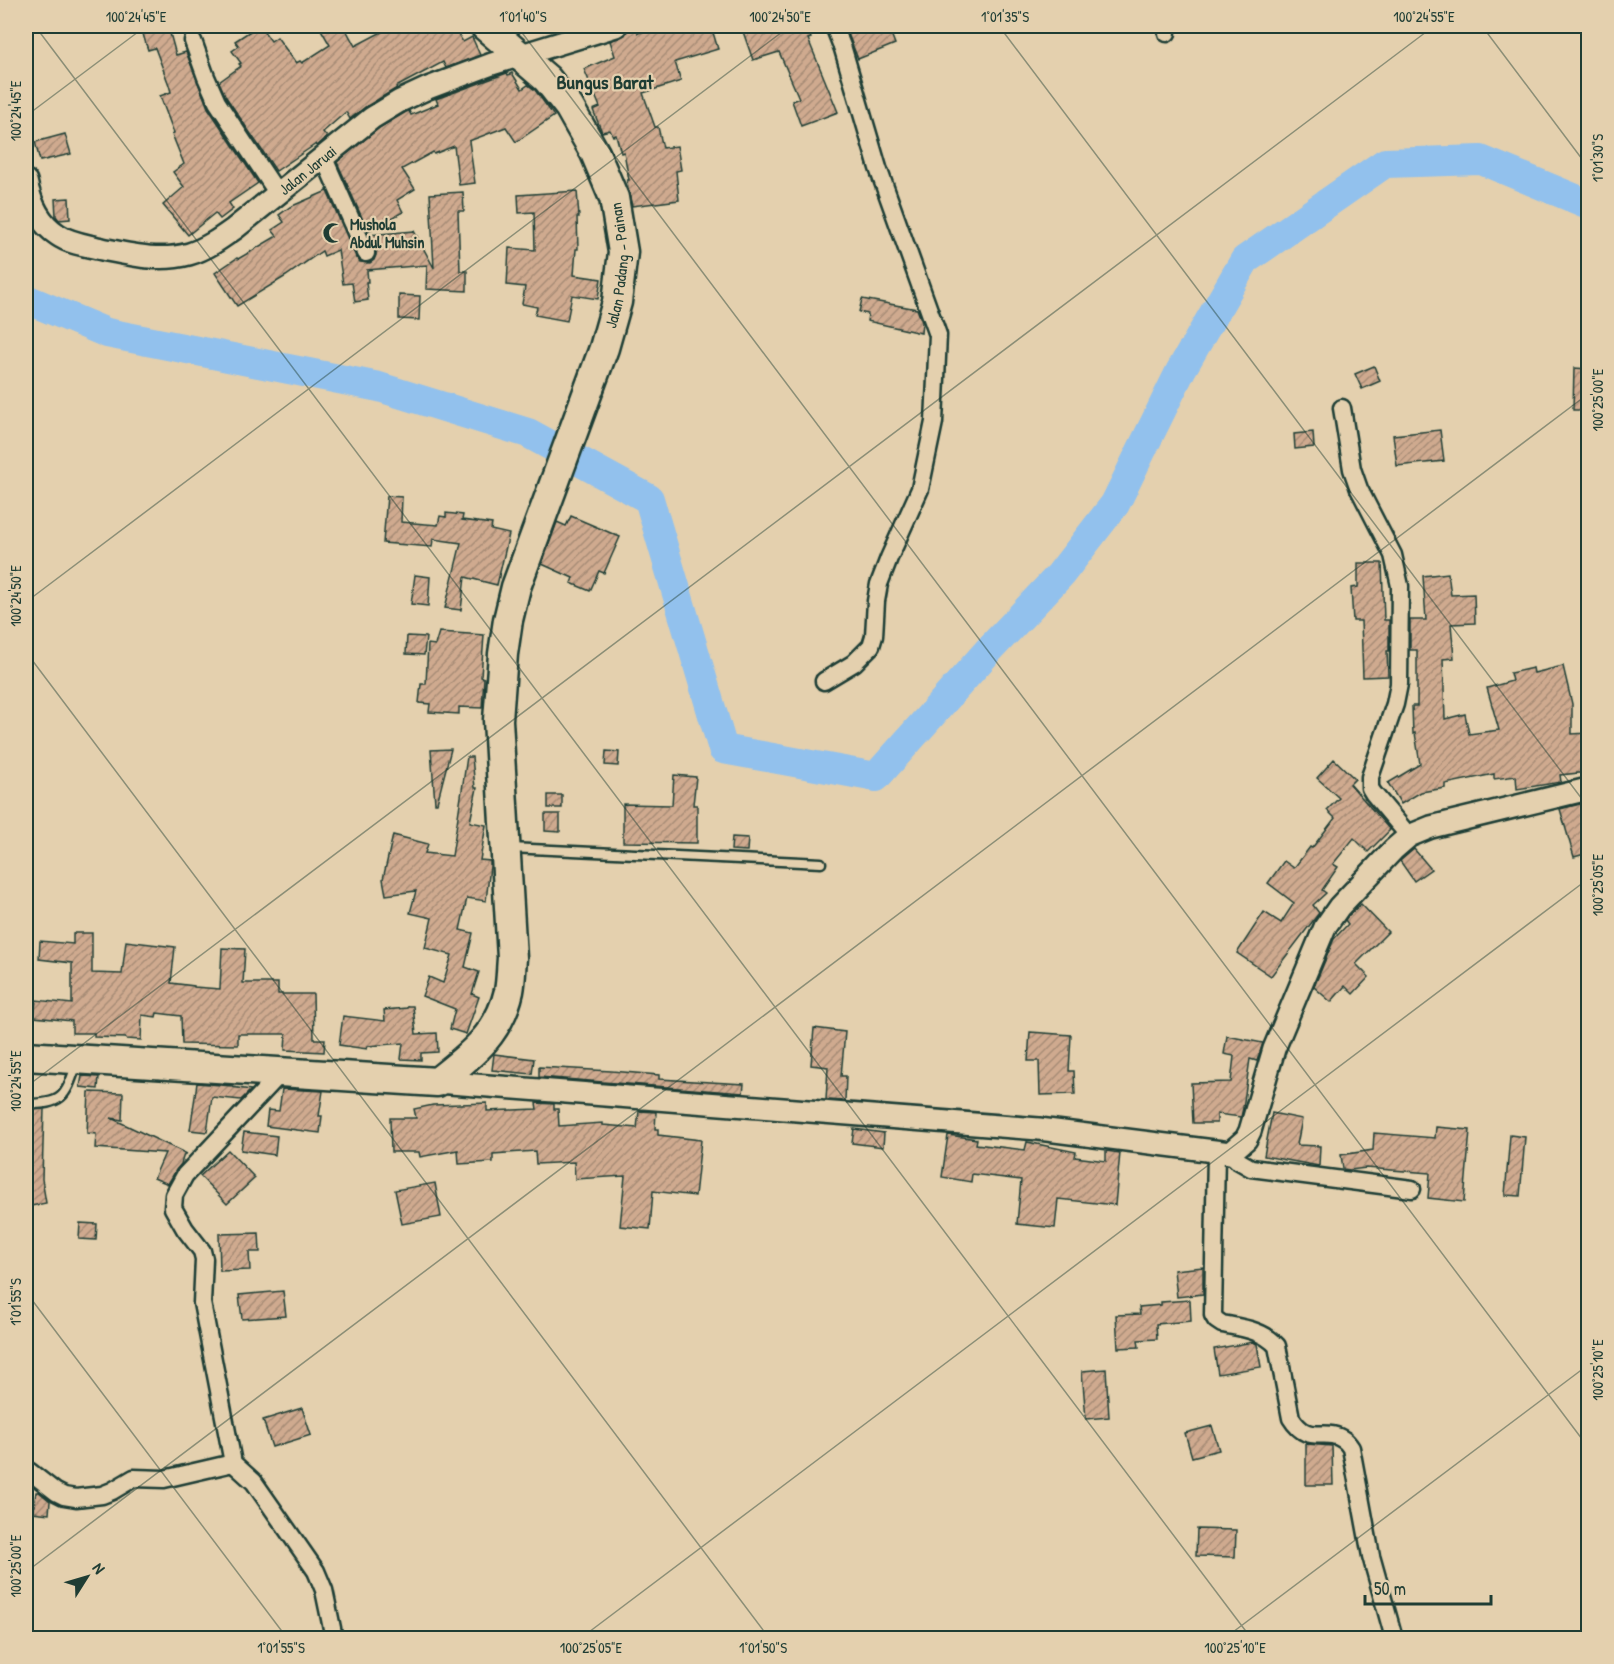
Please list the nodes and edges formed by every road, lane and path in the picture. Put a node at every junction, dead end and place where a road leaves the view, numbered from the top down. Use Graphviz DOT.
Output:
graph roads {
  1 [pos="485,26"];
  2 [pos="616,26"];
  3 [pos="834,26"];
  4 [pos="194,40"];
  5 [pos="520,56"];
  6 [pos="323,156"];
  7 [pos="26,181"];
  8 [pos="278,194"];
  9 [pos="366,253"];
  10 [pos="1342,408"];
  11 [pos="824,681"];
  12 [pos="1588,789"];
  13 [pos="1409,836"];
  14 [pos="507,848"];
  15 [pos="821,863"];
  16 [pos="26,1056"];
  17 [pos="78,1060"];
  18 [pos="281,1073"];
  19 [pos="437,1082"];
  20 [pos="26,1104"];
  21 [pos="1223,1152"];
  22 [pos="1412,1189"];
  23 [pos="233,1463"];
  24 [pos="29,1471"];
  25 [pos="334,1638"];
  26 [pos="1394,1638"];
  1 -- 5 [label="highway, Jalan Padang - Painan"];
  2 -- 5 [label="street, Jalan Jaruai"];
  3 -- 11 [label="street"];
  4 -- 8 [label="street"];
  5 -- 6 [label="street, Jalan Jaruai"];
  5 -- 14 [label="highway, Jalan Padang - Painan"];
  6 -- 8 [label="street, Jalan Jaruai"];
  6 -- 9 [label="street"];
  7 -- 8 [label="street, Jalan Jaruai"];
  10 -- 13 [label="street"];
  12 -- 13 [label="street"];
  13 -- 21 [label="street"];
  14 -- 15 [label="lane"];
  14 -- 19 [label="highway, Jalan Padang - Painan"];
  16 -- 17 [label="highway"];
  17 -- 18 [label="highway"];
  17 -- 20 [label="lane"];
  18 -- 19 [label="highway"];
  18 -- 23 [label="street"];
  19 -- 21 [label="street"];
  21 -- 22 [label="street"];
  21 -- 26 [label="street"];
  23 -- 24 [label="street"];
  23 -- 25 [label="street"];
}
